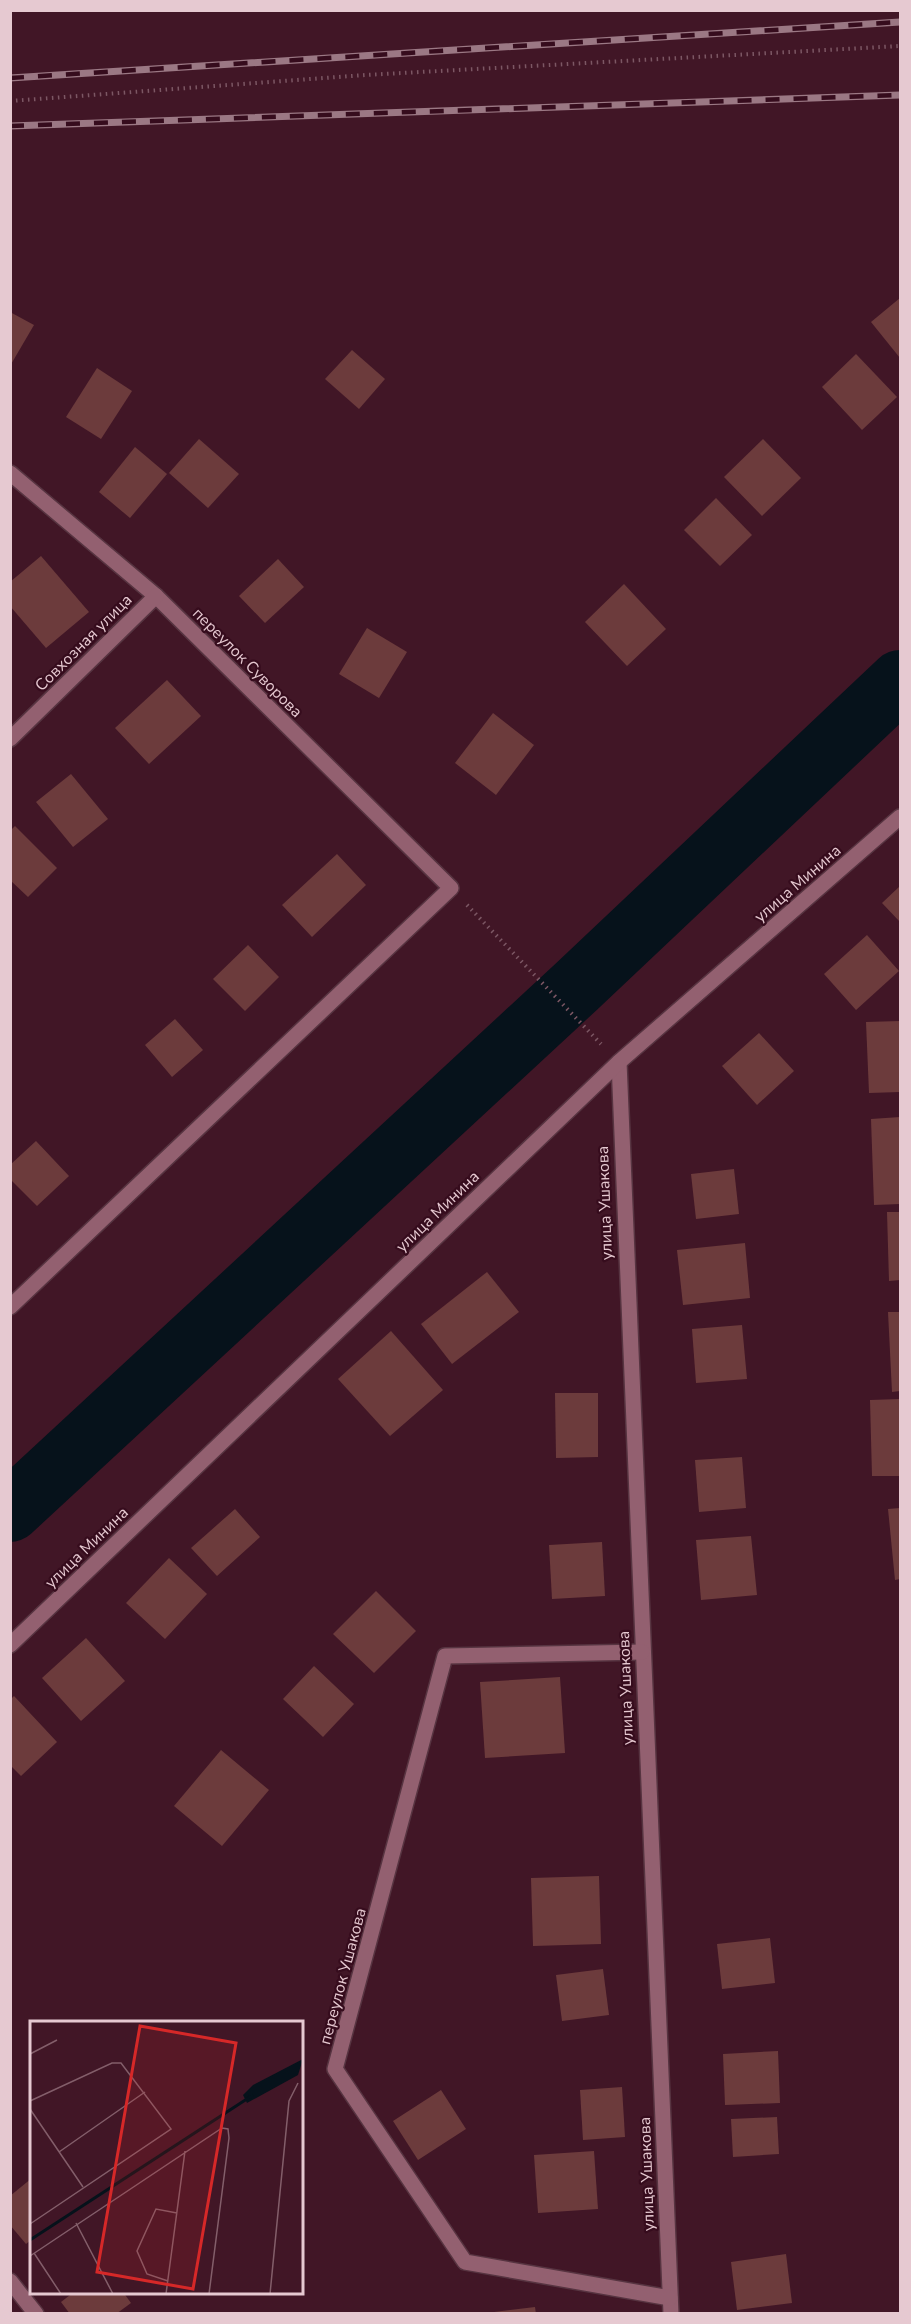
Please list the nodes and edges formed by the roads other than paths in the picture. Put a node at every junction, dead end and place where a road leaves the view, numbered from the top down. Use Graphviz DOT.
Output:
graph roads {
  1 [pos="10,473"];
  2 [pos="156,596"];
  3 [pos="10,739"];
  4 [pos="900,817"];
  5 [pos="619,1062"];
  6 [pos="10,1307"];
  7 [pos="10,1645"];
  8 [pos="642,1652"];
  9 [pos="10,2281"];
  10 [pos="670,2306"];
  11 [pos="36,2313"];
  1 -- 2 [label="street, переулок Суворова"];
  2 -- 3 [label="street, Совхозная улица"];
  2 -- 6 [label="street, переулок Суворова"];
  4 -- 5 [label="street, улица Минина"];
  5 -- 7 [label="street, улица Минина"];
  5 -- 8 [label="street, улица Ушакова"];
  8 -- 10 [label="street, улица Ушакова"];
  8 -- 10 [label="street, переулок Ушакова"];
  9 -- 11 [label="street"];
}
